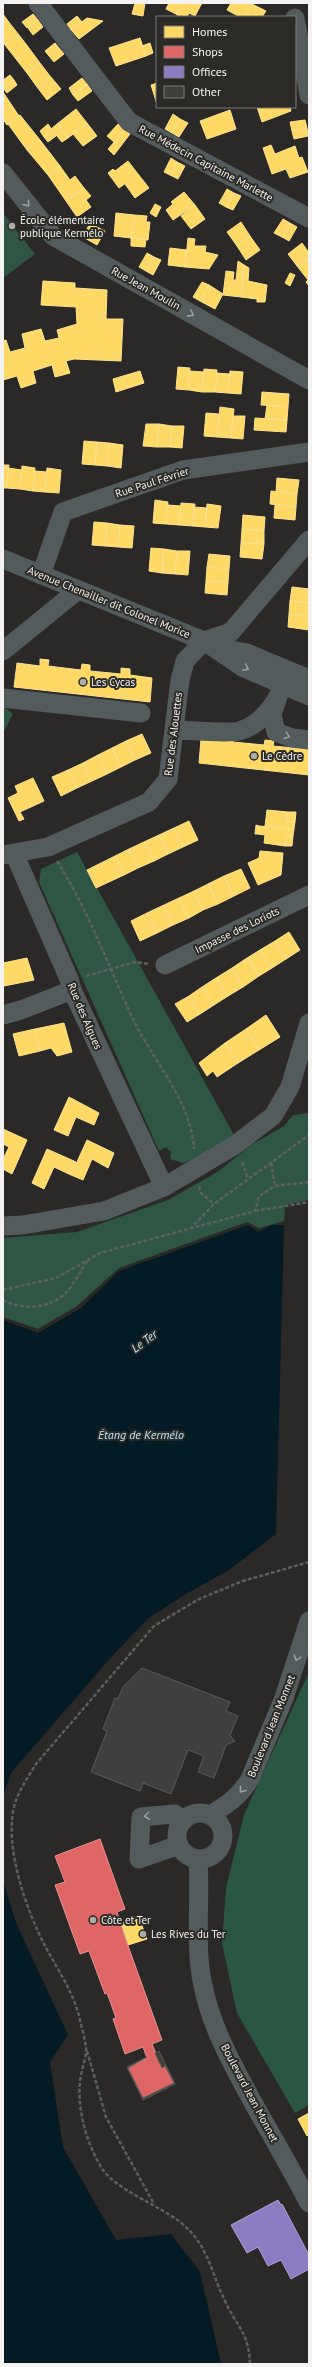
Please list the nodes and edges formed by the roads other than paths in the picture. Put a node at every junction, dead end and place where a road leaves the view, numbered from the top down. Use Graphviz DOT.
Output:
graph roads {
  1 [pos="38,3"];
  2 [pos="292,3"];
  3 [pos="295,16"];
  4 [pos="296,24"];
  5 [pos="309,95"];
  6 [pos="3,173"];
  7 [pos="309,218"];
  8 [pos="309,380"];
  9 [pos="309,452"];
  10 [pos="309,540"];
  11 [pos="3,559"];
  12 [pos="41,575"];
  13 [pos="78,590"];
  14 [pos="209,644"];
  15 [pos="3,656"];
  16 [pos="309,679"];
  17 [pos="281,690"];
  18 [pos="309,696"];
  19 [pos="3,698"];
  20 [pos="141,713"];
  21 [pos="174,730"];
  22 [pos="309,740"];
  23 [pos="8,854"];
  24 [pos="309,895"];
  25 [pos="166,965"];
  26 [pos="71,985"];
  27 [pos="3,1015"];
  28 [pos="309,1023"];
  29 [pos="164,1187"];
  30 [pos="3,1226"];
  31 [pos="309,1621"];
  32 [pos="210,1816"];
  33 [pos="184,1820"];
  34 [pos="179,1845"];
  35 [pos="198,1859"];
  36 [pos="309,2204"];
  1 -- 7 [label="street, Rue Médecin Capitaine Marlette"];
  2 -- 3 [label="street"];
  4 -- 5 [label="street"];
  6 -- 8 [label="street, Rue Jean Moulin, one-way"];
  9 -- 12 [label="street, Rue Paul Février"];
  10 -- 14 [label="street"];
  11 -- 12 [label="street, Avenue Chenailler dit Colonel Morice"];
  12 -- 13 [label="street, Avenue Chenailler dit Colonel Morice"];
  13 -- 14 [label="street, Avenue Chenailler dit Colonel Morice"];
  13 -- 15 [label="street"];
  14 -- 16 [label="street, Avenue Chenailler dit Colonel Morice"];
  14 -- 17 [label="street, Avenue Chenailler dit Colonel Morice, one-way"];
  14 -- 21 [label="street, Rue des Alouettes"];
  17 -- 18 [label="street, Avenue Chenailler dit Colonel Morice"];
  17 -- 21 [label="street"];
  17 -- 22 [label="street, one-way"];
  19 -- 20 [label="street"];
  21 -- 23 [label="street, Rue des Alouettes"];
  23 -- 26 [label="street, Rue des Algues"];
  24 -- 25 [label="street, Impasse des Loriots"];
  26 -- 27 [label="street"];
  26 -- 29 [label="street, Rue des Algues"];
  28 -- 29 [label="street"];
  29 -- 30 [label="street"];
  31 -- 32 [label="street, Boulevard Jean Monnet, one-way"];
  32 -- 33 [label="street"];
  32 -- 35 [label="street"];
  33 -- 34 [label="street"];
  33 -- 34 [label="street, one-way"];
  34 -- 35 [label="street"];
  35 -- 36 [label="street, Boulevard Jean Monnet"];
}
